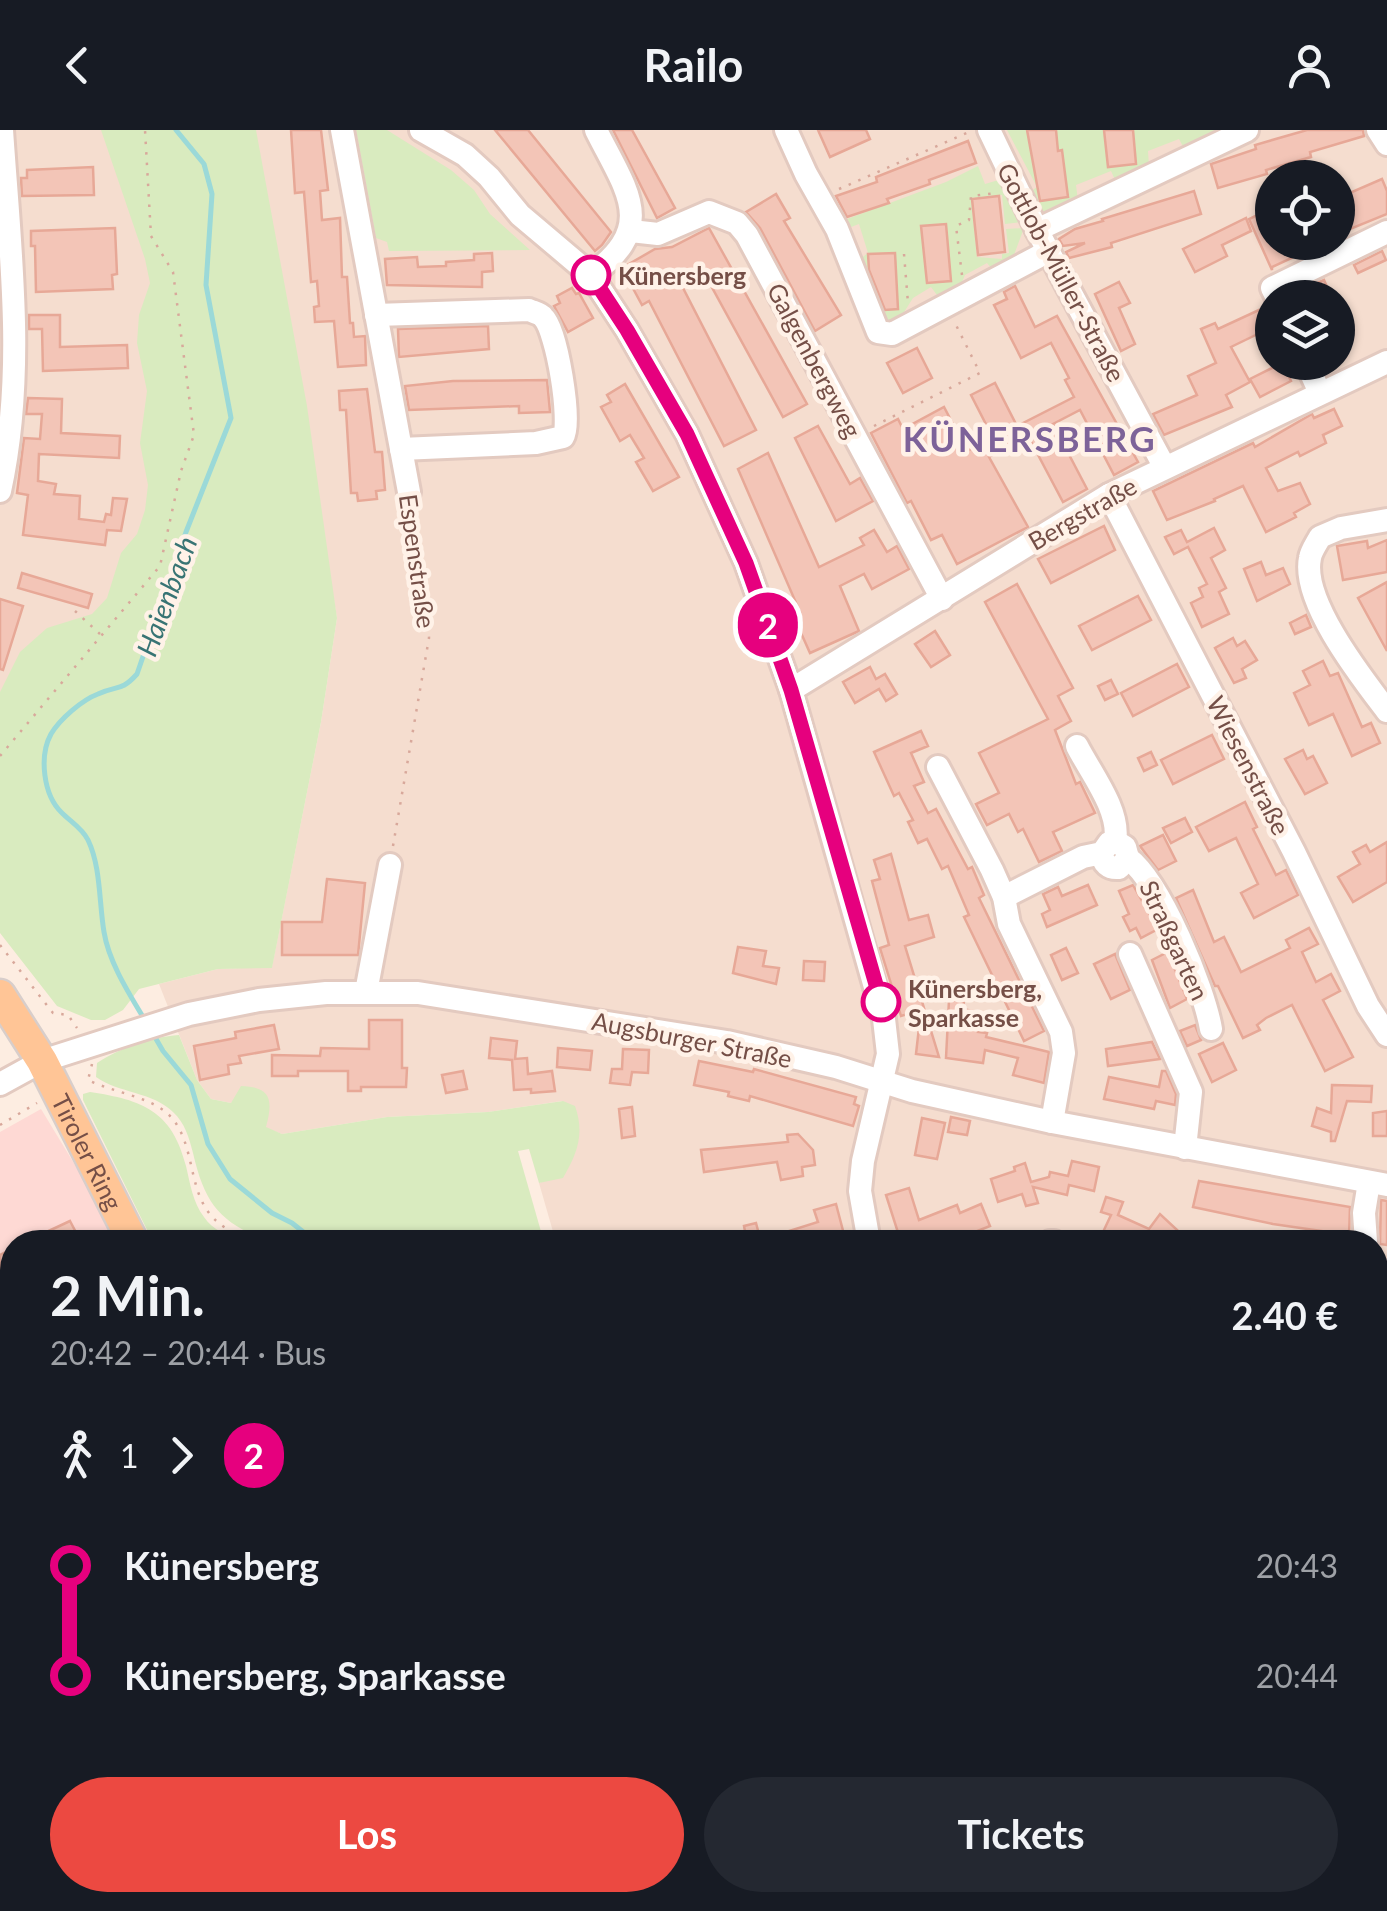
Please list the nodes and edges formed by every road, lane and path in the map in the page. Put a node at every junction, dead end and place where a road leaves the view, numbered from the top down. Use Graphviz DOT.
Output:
graph roads {
  1 [pos="2,130"];
  2 [pos="145,130"];
  3 [pos="342,130"];
  4 [pos="420,130"];
  5 [pos="596,130"];
  6 [pos="786,130"];
  7 [pos="974,130"];
  8 [pos="988,130"];
  9 [pos="1247,130"];
  10 [pos="1378,130"];
  11 [pos="456,139"];
  12 [pos="1387,144"];
  13 [pos="1018,191"];
  14 [pos="819,198"];
  15 [pos="1037,230"];
  16 [pos="631,231"];
  17 [pos="1387,232"];
  18 [pos="1049,251"];
  19 [pos="904,254"];
  20 [pos="591,275"];
  21 [pos="1288,280"];
  22 [pos="955,301"];
  23 [pos="376,315"];
  24 [pos="910,325"];
  25 [pos="1387,362"];
  26 [pos="1314,380"];
  27 [pos="1320,393"];
  28 [pos="854,435"];
  29 [pos="401,449"];
  30 [pos="1164,466"];
  31 [pos="0,491"];
  32 [pos="409,492"];
  33 [pos="1109,495"];
  34 [pos="1387,520"];
  35 [pos="942,599"];
  36 [pos="75,611"];
  37 [pos="102,636"];
  38 [pos="791,690"];
  39 [pos="1387,711"];
  40 [pos="1076,746"];
  41 [pos="0,756"];
  42 [pos="938,767"];
  43 [pos="1115,851"];
  44 [pos="390,865"];
  45 [pos="1004,897"];
  46 [pos="0,945"];
  47 [pos="1130,954"];
  48 [pos="366,992"];
  49 [pos="0,995"];
  50 [pos="1211,1029"];
  51 [pos="1387,1035"];
  52 [pos="86,1047"];
  53 [pos="42,1061"];
  54 [pos="882,1083"];
  55 [pos="0,1084"];
  56 [pos="1052,1122"];
  57 [pos="1185,1148"];
  58 [pos="1378,1183"];
  59 [pos="127,1230"];
  60 [pos="231,1230"];
  61 [pos="866,1230"];
  62 [pos="1365,1230"];
  1 -- 31 [label="street"];
  2 -- 37 [label="path"];
  3 -- 23 [label="street, Espenstraße"];
  4 -- 11 [label="street"];
  5 -- 16 [label="street"];
  6 -- 14 [label="street"];
  7 -- 14 [label="path"];
  8 -- 13 [label="street, Gottlob-Müller-Straße"];
  9 -- 15 [label="street"];
  10 -- 12 [label="street"];
  11 -- 20 [label="street"];
  13 -- 15 [label="street, Gottlob-Müller-Straße"];
  13 -- 22 [label="path"];
  14 -- 24 [label="street"];
  15 -- 18 [label="street, Gottlob-Müller-Straße"];
  16 -- 20 [label="street"];
  16 -- 28 [label="street, Galgenbergweg"];
  17 -- 21 [label="street"];
  18 -- 22 [label="street"];
  18 -- 30 [label="street, Gottlob-Müller-Straße"];
  19 -- 24 [label="path"];
  20 -- 38 [label="street"];
  22 -- 24 [label="street"];
  22 -- 28 [label="path"];
  23 -- 29 [label="street, Espenstraße"];
  23 -- 29 [label="street"];
  25 -- 27 [label="street, Bergstraße"];
  26 -- 27 [label="street"];
  27 -- 30 [label="street, Bergstraße"];
  28 -- 35 [label="street, Galgenbergweg"];
  29 -- 32 [label="street, Espenstraße"];
  30 -- 33 [label="street, Bergstraße"];
  32 -- 44 [label="path, Espenstraße"];
  33 -- 35 [label="street, Bergstraße"];
  33 -- 51 [label="street, Wiesenstraße"];
  34 -- 39 [label="street"];
  35 -- 38 [label="street, Bergstraße"];
  36 -- 37 [label="path"];
  37 -- 41 [label="path"];
  38 -- 54 [label="street"];
  40 -- 43 [label="street"];
  42 -- 45 [label="street"];
  43 -- 45 [label="street"];
  43 -- 50 [label="street, Straßgarten"];
  44 -- 48 [label="street"];
  45 -- 56 [label="street"];
  46 -- 52 [label="path"];
  47 -- 57 [label="street"];
  48 -- 52 [label="street, Augsburger Straße"];
  48 -- 54 [label="street, Augsburger Straße"];
  49 -- 53 [label="main road, Tiroler Ring"];
  52 -- 53 [label="street, Augsburger Straße"];
  52 -- 60 [label="path"];
  53 -- 55 [label="street, Augsburger Straße"];
  53 -- 59 [label="main road, Tiroler Ring"];
  54 -- 56 [label="street, Augsburger Straße"];
  54 -- 61 [label="street"];
  56 -- 57 [label="street, Augsburger Straße"];
  57 -- 58 [label="street, Augsburger Straße"];
  58 -- 62 [label="street"];
}
